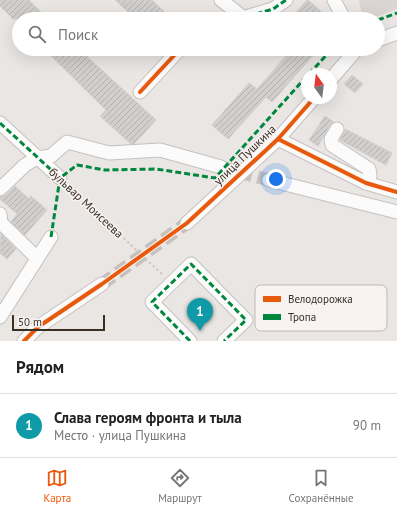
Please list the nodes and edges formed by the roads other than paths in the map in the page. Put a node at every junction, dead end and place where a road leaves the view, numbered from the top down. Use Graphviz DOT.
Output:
graph roads {
  1 [pos="221,0"];
  2 [pos="286,0"];
  3 [pos="334,0"];
  4 [pos="235,12"];
  5 [pos="263,12"];
  6 [pos="340,12"];
  7 [pos="397,33"];
  8 [pos="385,37"];
  9 [pos="173,56"];
  10 [pos="351,56"];
  11 [pos="337,72"];
  12 [pos="140,92"];
  13 [pos="309,104"];
  14 [pos="0,123"];
  15 [pos="336,129"];
  16 [pos="278,139"];
  17 [pos="37,158"];
  18 [pos="221,167"];
  19 [pos="60,178"];
  20 [pos="269,180"];
  21 [pos="366,183"];
  22 [pos="0,189"];
  23 [pos="397,192"];
  24 [pos="397,212"];
  25 [pos="0,220"];
  26 [pos="187,223"];
  27 [pos="51,237"];
  28 [pos="37,258"];
  29 [pos="102,284"];
  30 [pos="0,317"];
  31 [pos="24,341"];
  32 [pos="190,341"];
  33 [pos="224,341"];
  1 -- 4 [label="street"];
  2 -- 5 [label="street"];
  3 -- 6 [label="street"];
  7 -- 8 [label="street"];
  9 -- 12 [label="street"];
  10 -- 11 [label="street"];
  13 -- 16 [label="street, улица Пушкина"];
  14 -- 17 [label="street, бульвар Моисеева"];
  15 -- 21 [label="street"];
  16 -- 21 [label="street"];
  16 -- 26 [label="street, улица Пушкина"];
  17 -- 18 [label="street"];
  17 -- 19 [label="street, бульвар Моисеева"];
  17 -- 22 [label="street"];
  20 -- 24 [label="street"];
  21 -- 23 [label="street"];
  25 -- 28 [label="street"];
  27 -- 28 [label="street"];
  28 -- 30 [label="street"];
  29 -- 31 [label="street"];
  32 -- 33 [label="street"];
}
